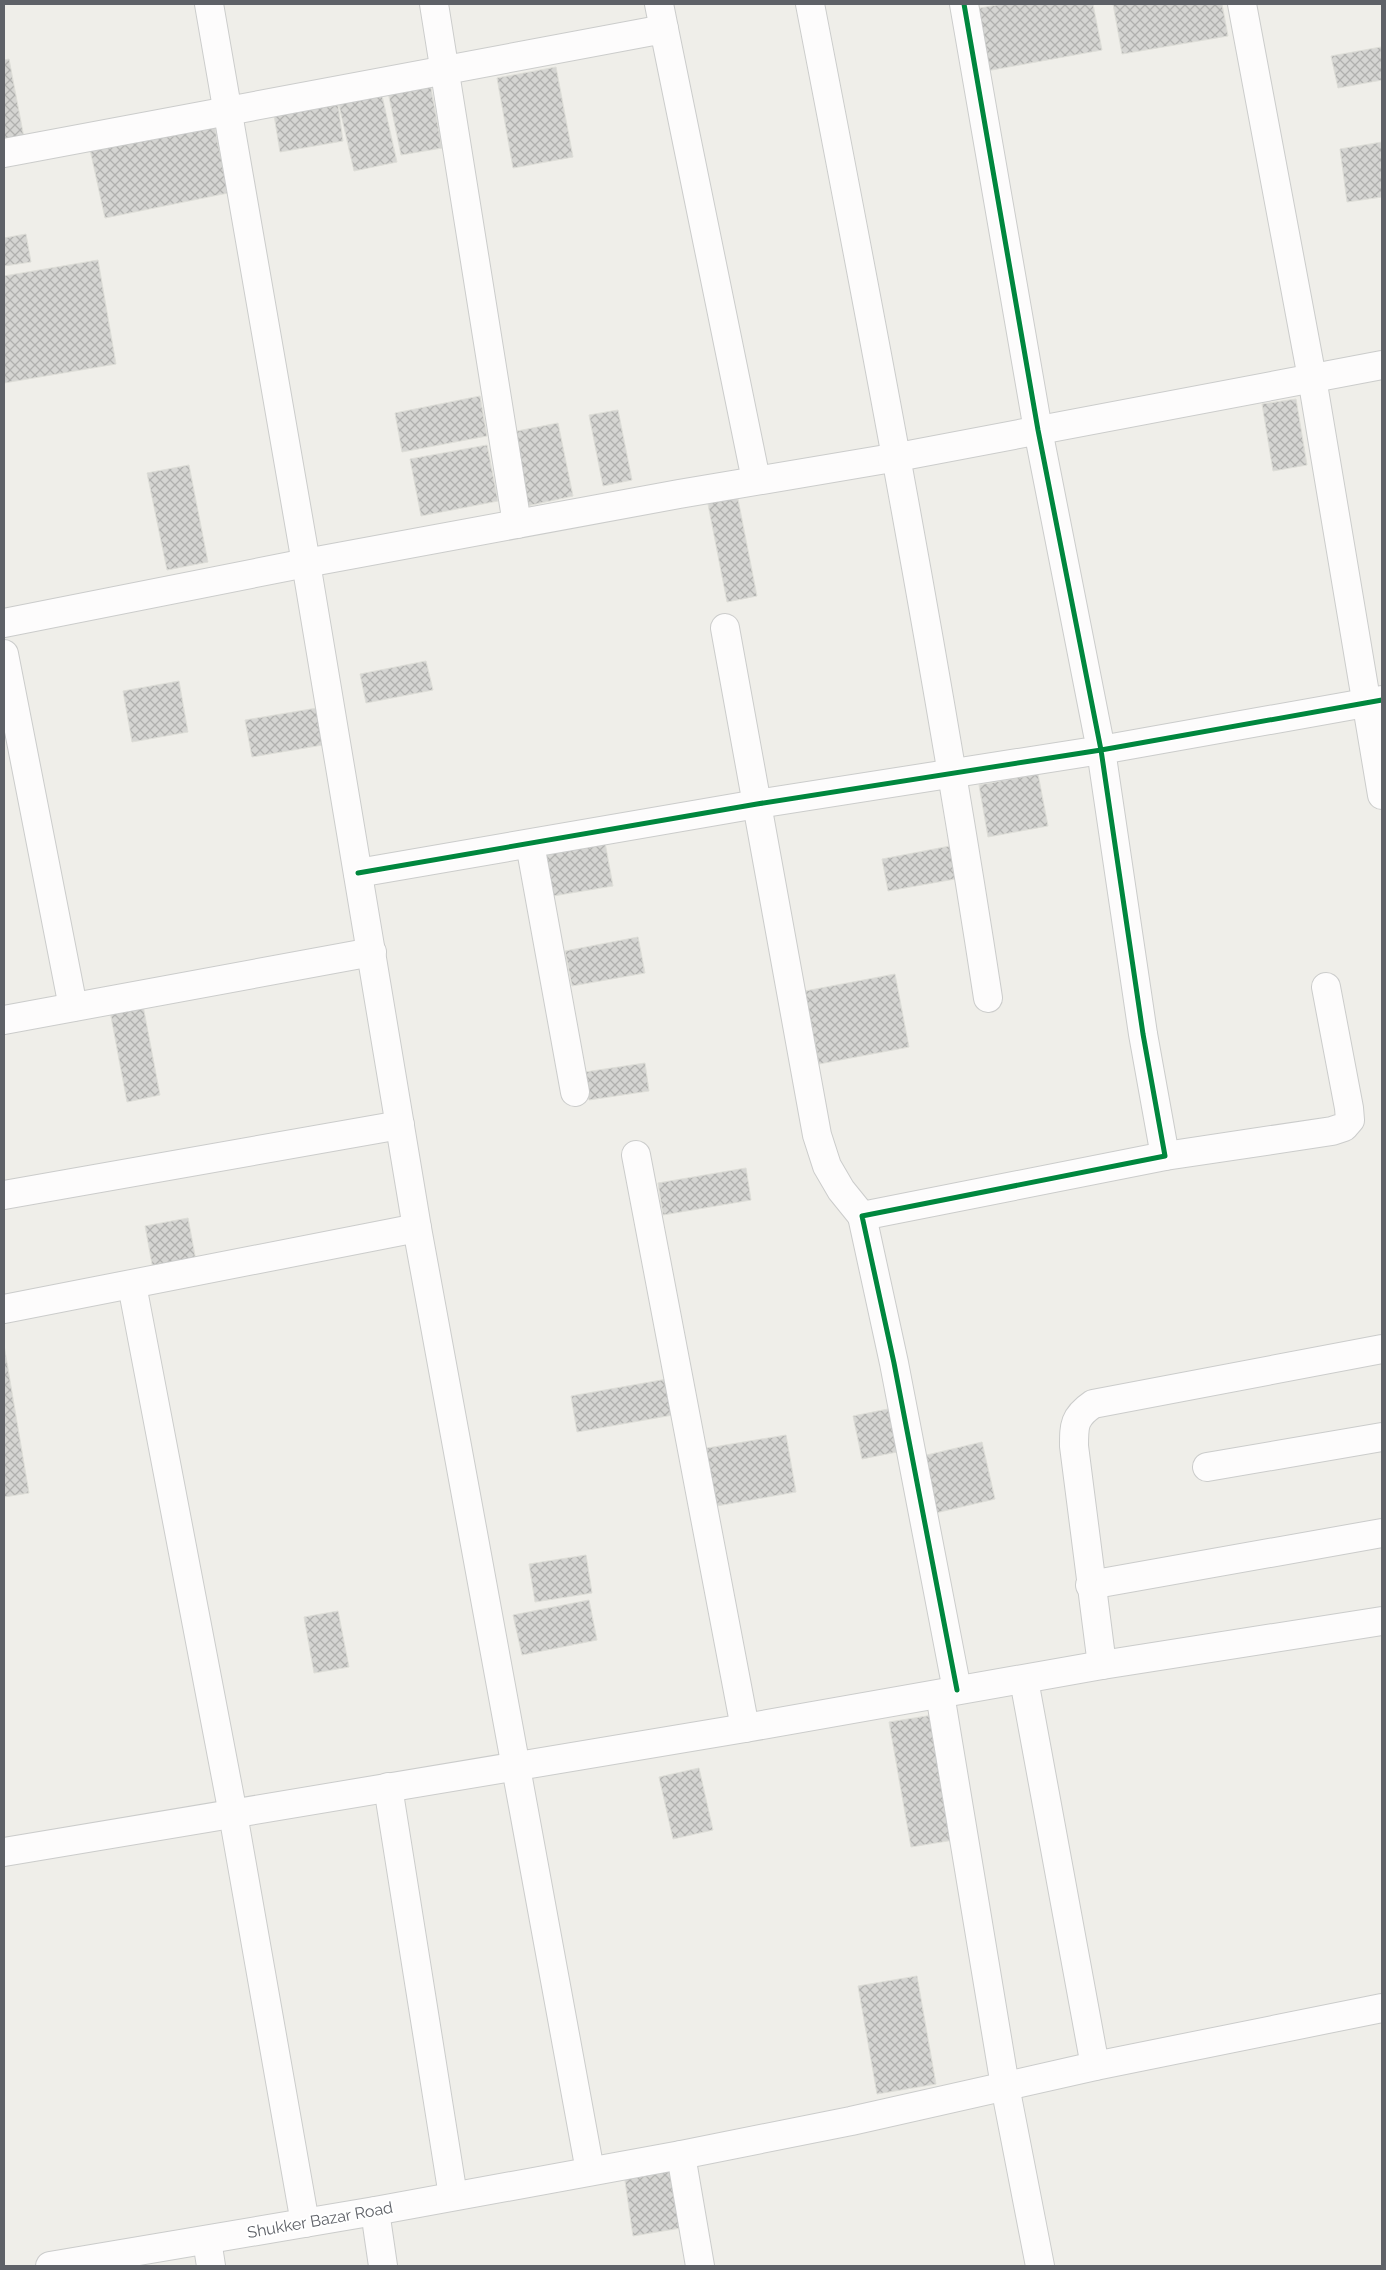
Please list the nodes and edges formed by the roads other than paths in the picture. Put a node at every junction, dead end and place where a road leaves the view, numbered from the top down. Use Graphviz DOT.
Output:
graph roads {
  1 [pos="209,4"];
  2 [pos="434,4"];
  3 [pos="810,4"];
  4 [pos="964,4"];
  5 [pos="1242,4"];
  6 [pos="661,16"];
  7 [pos="445,69"];
  8 [pos="229,110"];
  9 [pos="4,153"];
  10 [pos="1382,365"];
  11 [pos="1312,378"];
  12 [pos="1038,430"];
  13 [pos="898,457"];
  14 [pos="756,480"];
  15 [pos="517,524"];
  16 [pos="306,562"];
  17 [pos="4,623"];
  18 [pos="725,628"];
  19 [pos="4,654"];
  20 [pos="1375,702"];
  21 [pos="1101,750"];
  22 [pos="954,774"];
  23 [pos="1382,795"];
  24 [pos="757,804"];
  25 [pos="530,844"];
  26 [pos="358,873"];
  27 [pos="372,952"];
  28 [pos="1326,986"];
  29 [pos="988,998"];
  30 [pos="73,1007"];
  31 [pos="4,1020"];
  32 [pos="575,1092"];
  33 [pos="400,1125"];
  34 [pos="636,1155"];
  35 [pos="1165,1156"];
  36 [pos="4,1195"];
  37 [pos="862,1216"];
  38 [pos="417,1228"];
  39 [pos="132,1285"];
  40 [pos="4,1309"];
  41 [pos="1382,1349"];
  42 [pos="1382,1437"];
  43 [pos="1207,1467"];
  44 [pos="1382,1533"];
  45 [pos="1090,1585"];
  46 [pos="1382,1621"];
  47 [pos="1102,1665"];
  48 [pos="1024,1680"];
  49 [pos="948,1692"];
  50 [pos="745,1728"];
  51 [pos="515,1766"];
  52 [pos="388,1788"];
  53 [pos="233,1814"];
  54 [pos="4,1852"];
  55 [pos="1382,2008"];
  56 [pos="1095,2066"];
  57 [pos="1005,2086"];
  58 [pos="681,2155"];
  59 [pos="590,2171"];
  60 [pos="453,2196"];
  61 [pos="374,2211"];
  62 [pos="305,2223"];
  63 [pos="207,2240"];
  64 [pos="50,2266"];
  65 [pos="211,2266"];
  66 [pos="383,2266"];
  67 [pos="700,2266"];
  68 [pos="1040,2266"];
  1 -- 8 [label="street"];
  2 -- 7 [label="street"];
  3 -- 13 [label="street"];
  4 -- 12 [label="street"];
  5 -- 11 [label="street"];
  6 -- 7 [label="street"];
  6 -- 14 [label="street"];
  7 -- 8 [label="street"];
  7 -- 15 [label="street"];
  8 -- 9 [label="street"];
  8 -- 16 [label="street"];
  10 -- 11 [label="street"];
  11 -- 12 [label="street"];
  11 -- 20 [label="street"];
  12 -- 13 [label="street"];
  12 -- 21 [label="street"];
  13 -- 14 [label="street"];
  13 -- 22 [label="street"];
  14 -- 15 [label="street"];
  15 -- 16 [label="street"];
  16 -- 17 [label="street"];
  16 -- 26 [label="street"];
  18 -- 24 [label="street"];
  19 -- 30 [label="street"];
  20 -- 21 [label="street"];
  20 -- 23 [label="street"];
  21 -- 22 [label="street"];
  21 -- 35 [label="street"];
  22 -- 24 [label="street"];
  22 -- 29 [label="street"];
  24 -- 25 [label="street"];
  24 -- 37 [label="street"];
  25 -- 26 [label="street"];
  25 -- 32 [label="street"];
  26 -- 27 [label="street"];
  27 -- 30 [label="street"];
  27 -- 33 [label="street"];
  28 -- 35 [label="street"];
  30 -- 31 [label="street"];
  33 -- 36 [label="street"];
  33 -- 38 [label="street"];
  34 -- 50 [label="street"];
  35 -- 37 [label="street"];
  37 -- 49 [label="street"];
  38 -- 39 [label="street"];
  38 -- 51 [label="street"];
  39 -- 40 [label="street"];
  39 -- 53 [label="street"];
  41 -- 45 [label="street"];
  42 -- 43 [label="street"];
  44 -- 45 [label="street"];
  45 -- 47 [label="street"];
  46 -- 47 [label="street"];
  47 -- 48 [label="street"];
  48 -- 49 [label="street"];
  48 -- 56 [label="street"];
  49 -- 50 [label="street"];
  49 -- 57 [label="street"];
  50 -- 51 [label="street"];
  51 -- 52 [label="street"];
  51 -- 59 [label="street"];
  52 -- 53 [label="street"];
  52 -- 60 [label="street"];
  53 -- 54 [label="street"];
  53 -- 62 [label="street"];
  55 -- 56 [label="street, Shukker Bazar Road"];
  56 -- 57 [label="street, Shukker Bazar Road"];
  57 -- 58 [label="street, Shukker Bazar Road"];
  57 -- 68 [label="street"];
  58 -- 59 [label="street, Shukker Bazar Road"];
  58 -- 67 [label="street"];
  59 -- 60 [label="street, Shukker Bazar Road"];
  60 -- 61 [label="street, Shukker Bazar Road"];
  61 -- 62 [label="street, Shukker Bazar Road"];
  61 -- 66 [label="street"];
  62 -- 63 [label="street, Shukker Bazar Road"];
  63 -- 64 [label="street, Shukker Bazar Road"];
  63 -- 65 [label="street"];
}
